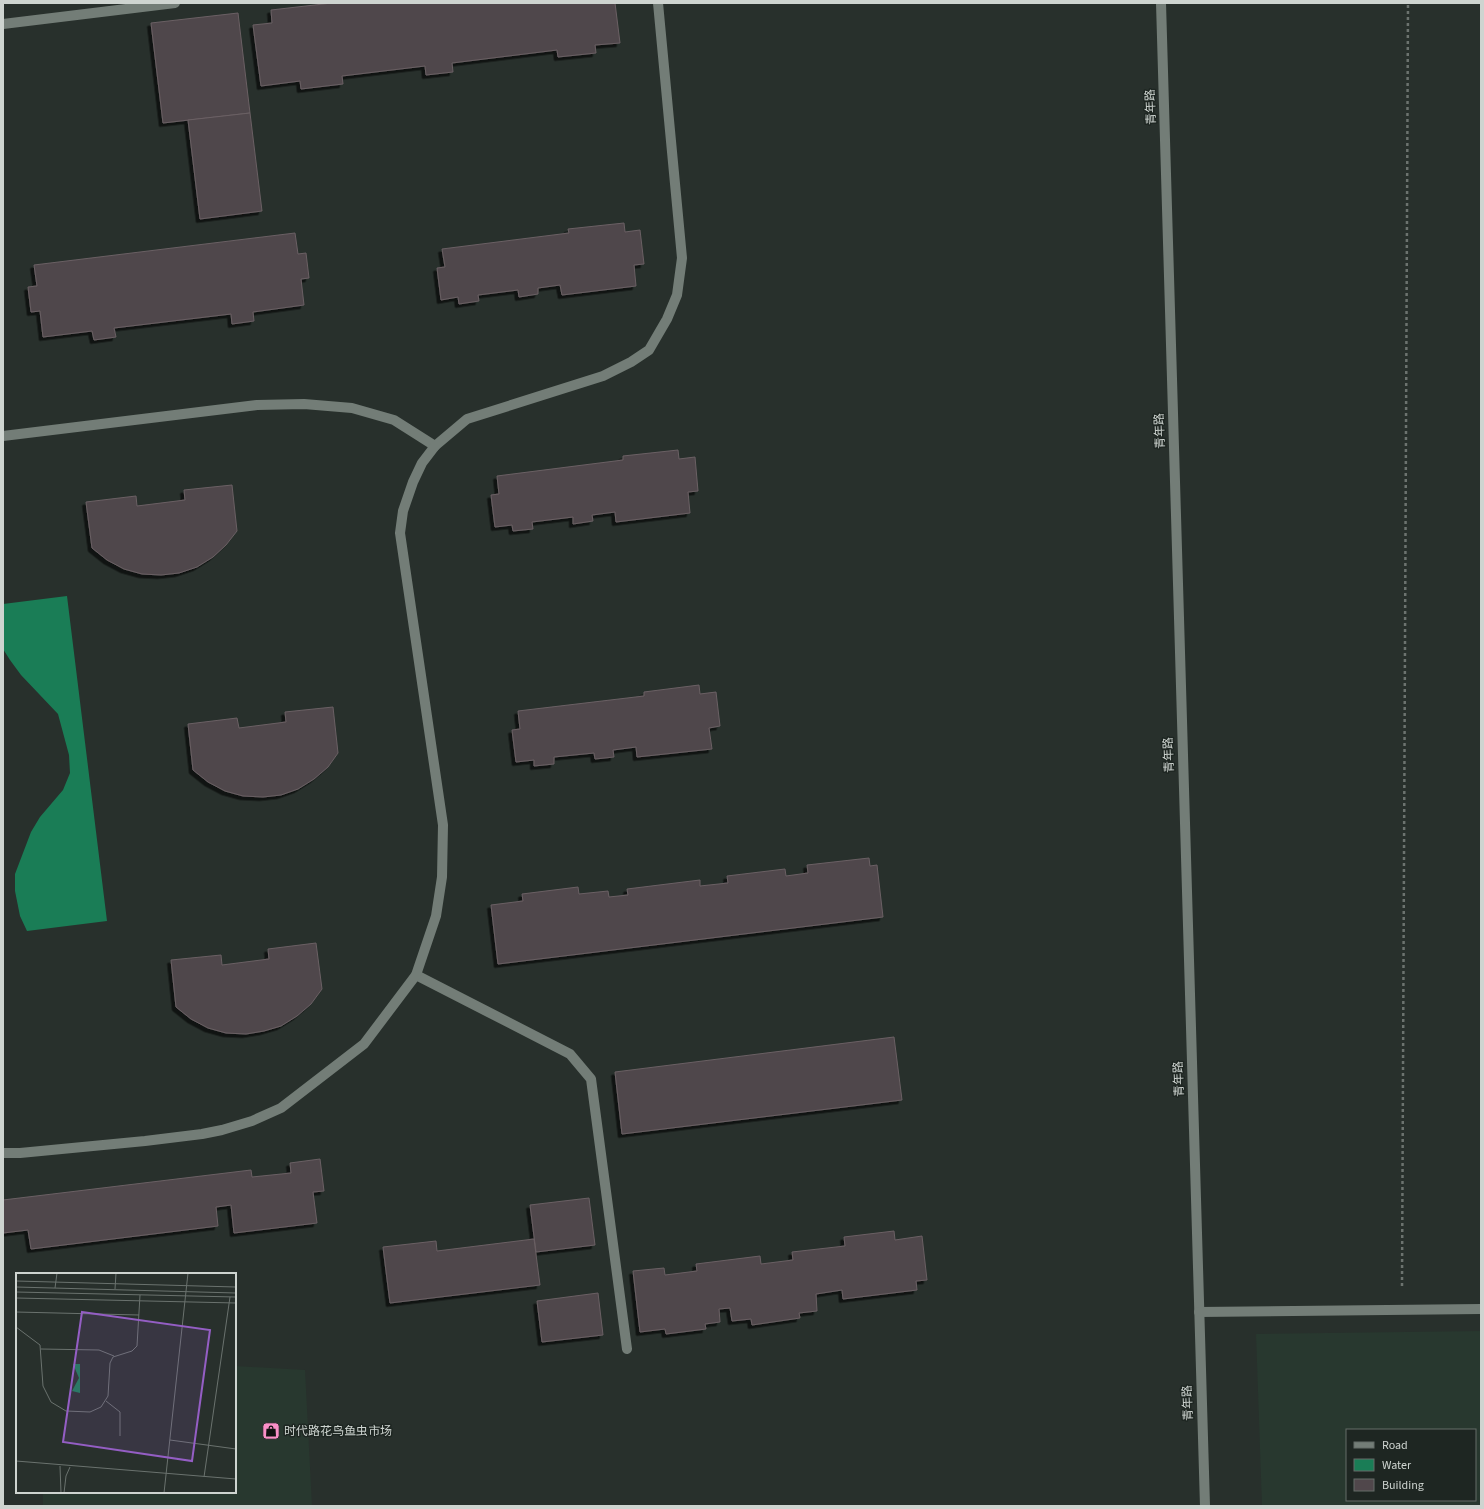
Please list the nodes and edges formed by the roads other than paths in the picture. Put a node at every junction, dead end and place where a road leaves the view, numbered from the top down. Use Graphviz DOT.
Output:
graph roads {
  1 [pos="175,3"];
  2 [pos="658,3"];
  3 [pos="1161,3"];
  4 [pos="3,24"];
  5 [pos="3,436"];
  6 [pos="435,446"];
  7 [pos="416,975"];
  8 [pos="3,1153"];
  9 [pos="1481,1309"];
  10 [pos="1199,1312"];
  11 [pos="627,1349"];
  12 [pos="1204,1506"];
  1 -- 4 [label="street"];
  2 -- 6 [label="street"];
  3 -- 10 [label="street, 青年路"];
  5 -- 6 [label="street"];
  6 -- 7 [label="street"];
  7 -- 8 [label="street"];
  7 -- 11 [label="street"];
  9 -- 10 [label="street"];
  10 -- 12 [label="street, 青年路"];
}
